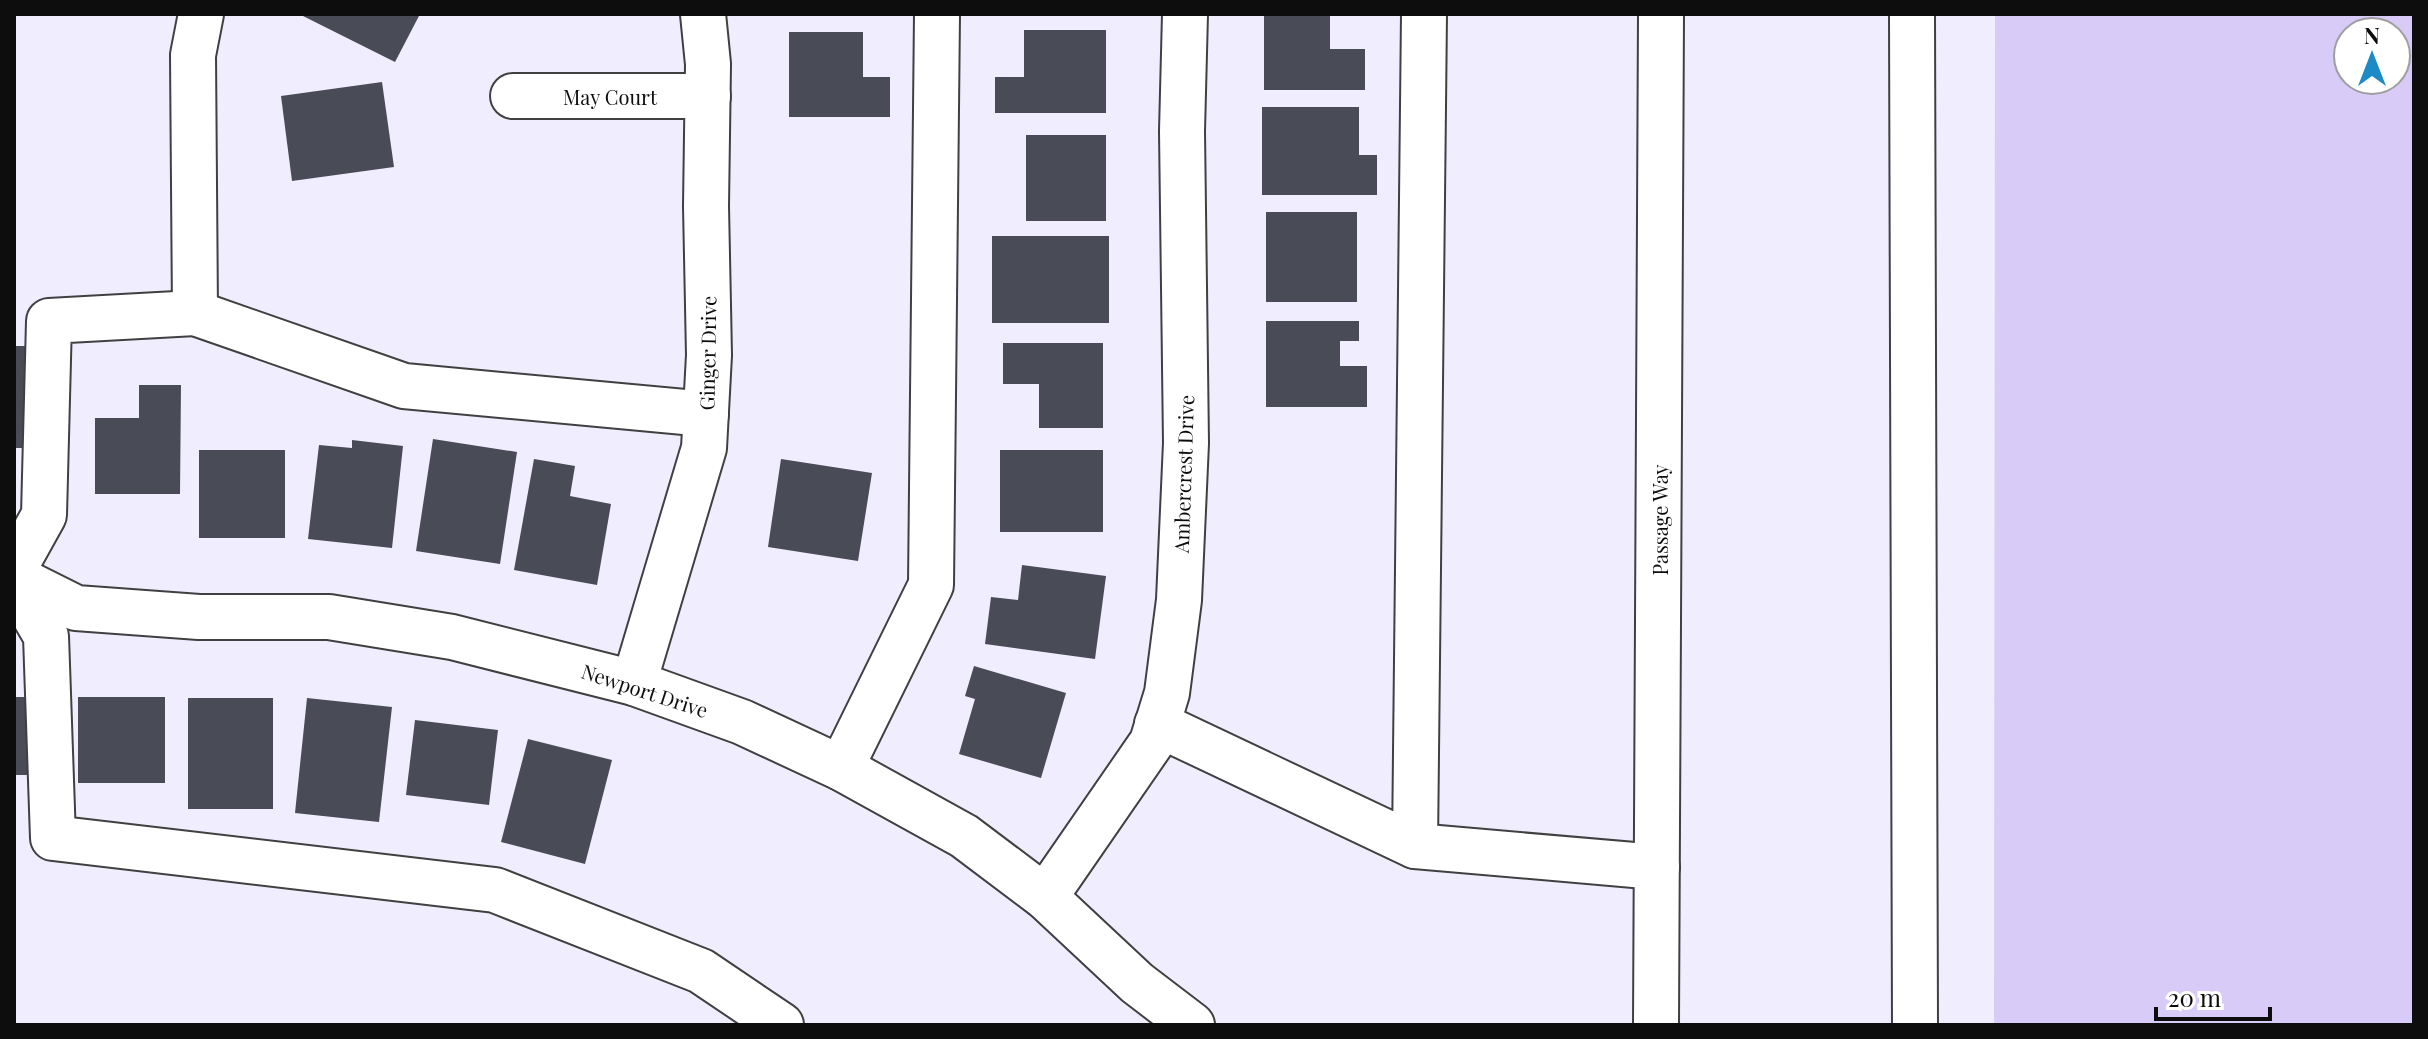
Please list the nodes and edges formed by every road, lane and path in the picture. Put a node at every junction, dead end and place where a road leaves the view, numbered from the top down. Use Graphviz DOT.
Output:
graph roads {
  1 [pos="201,14"];
  2 [pos="703,14"];
  3 [pos="937,14"];
  4 [pos="1185,14"];
  5 [pos="1424,14"];
  6 [pos="1661,14"];
  7 [pos="1912,14"];
  8 [pos="513,96"];
  9 [pos="708,96"];
  10 [pos="195,313"];
  11 [pos="706,414"];
  12 [pos="14,569"];
  13 [pos="14,579"];
  14 [pos="634,683"];
  15 [pos="1157,724"];
  16 [pos="841,768"];
  17 [pos="1415,846"];
  18 [pos="1657,867"];
  19 [pos="1045,897"];
  20 [pos="781,1025"];
  21 [pos="1192,1025"];
  22 [pos="1656,1025"];
  23 [pos="1915,1025"];
  1 -- 10 [label="street"];
  2 -- 9 [label="street, Ginger Drive"];
  3 -- 16 [label="street"];
  4 -- 15 [label="street, Ambercrest Drive"];
  5 -- 17 [label="street"];
  6 -- 18 [label="street, Passage Way"];
  7 -- 23 [label="street"];
  8 -- 9 [label="street, May Court"];
  9 -- 11 [label="street, Ginger Drive"];
  10 -- 11 [label="street"];
  10 -- 12 [label="street"];
  11 -- 14 [label="street, Ginger Drive"];
  13 -- 14 [label="street, Newport Drive"];
  13 -- 20 [label="street"];
  14 -- 16 [label="street, Newport Drive"];
  15 -- 17 [label="street"];
  15 -- 19 [label="street, Ambercrest Drive"];
  16 -- 19 [label="street, Newport Drive"];
  17 -- 18 [label="street"];
  18 -- 22 [label="street, Passage Way"];
  19 -- 21 [label="street, Newport Drive"];
}
